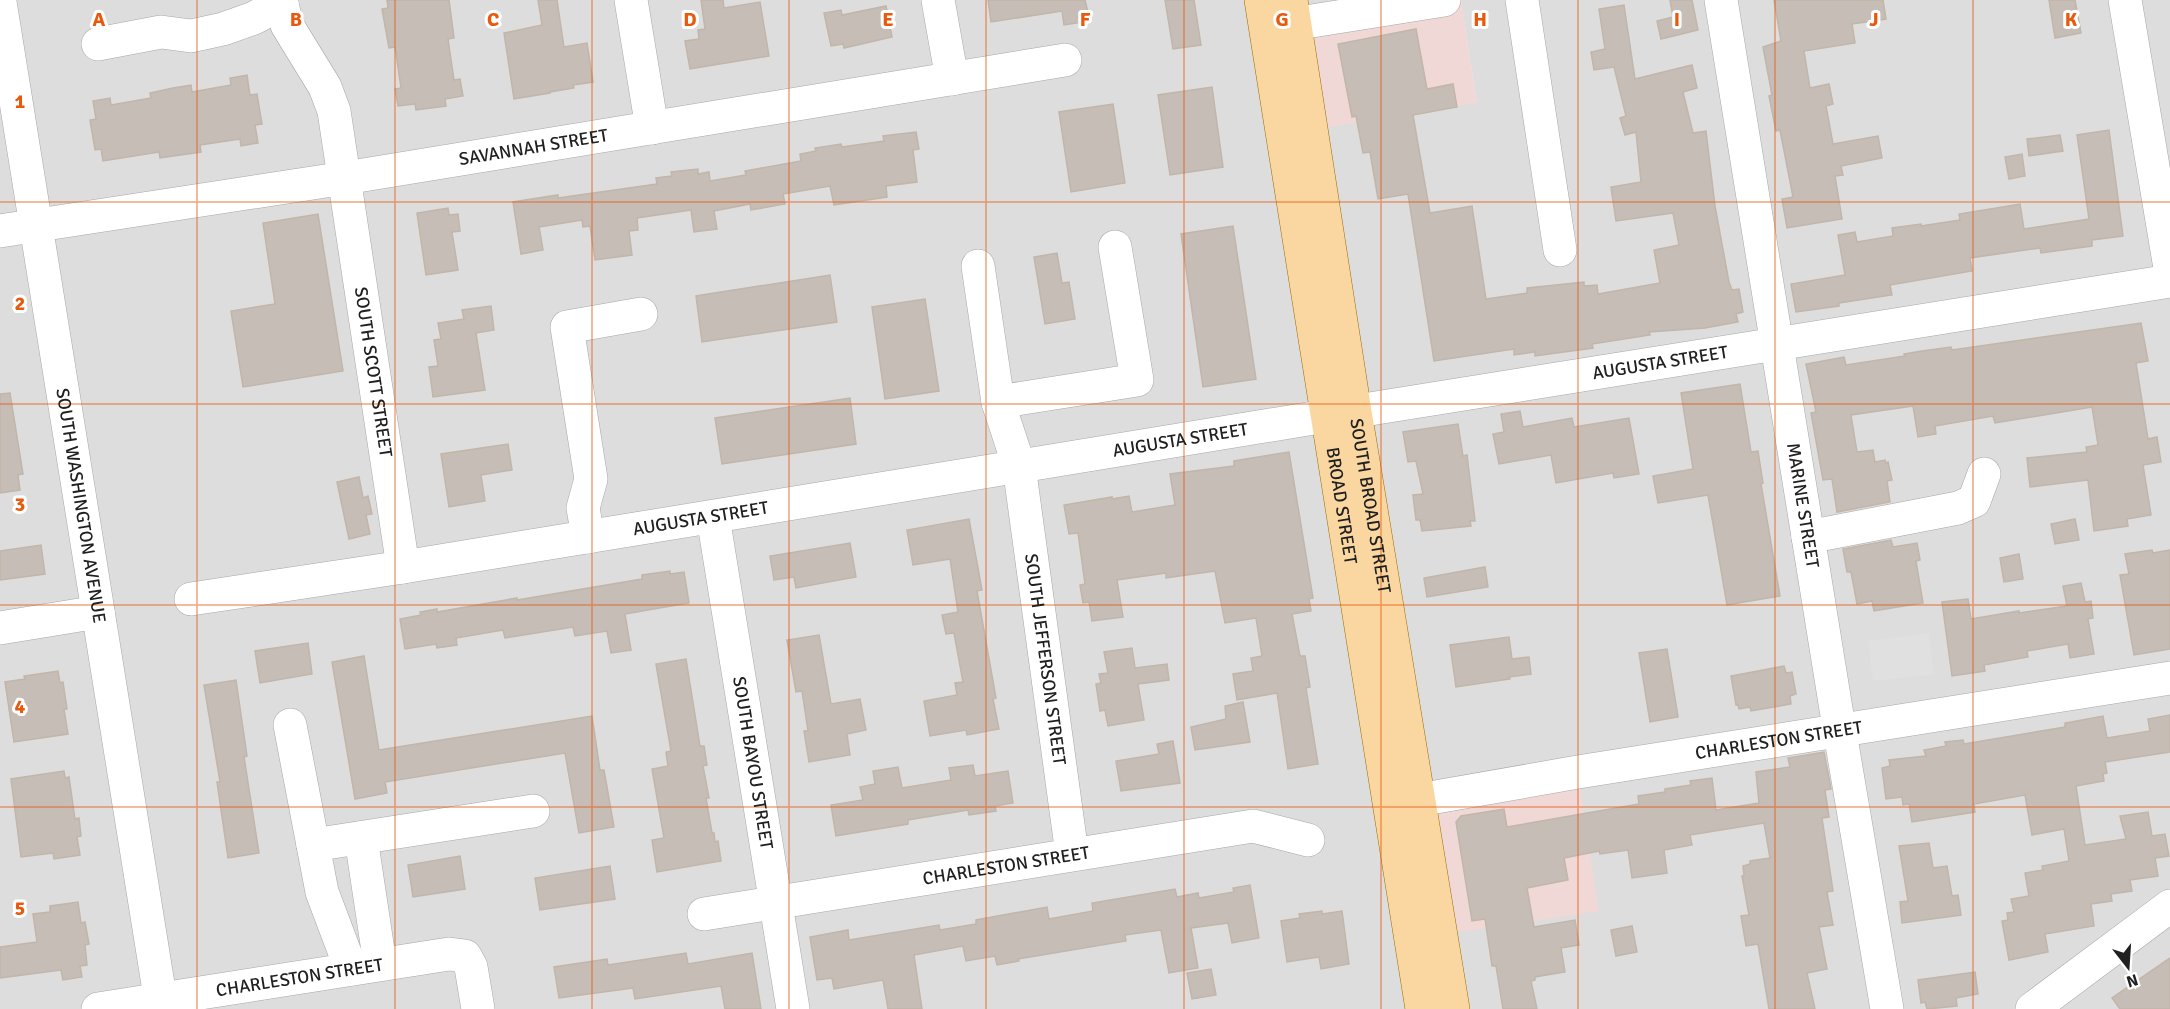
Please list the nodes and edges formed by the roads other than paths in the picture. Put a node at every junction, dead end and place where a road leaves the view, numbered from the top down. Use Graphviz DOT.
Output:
graph roads {
  1 [pos="631,0"];
  2 [pos="938,0"];
  3 [pos="1444,0"];
  4 [pos="1522,0"];
  5 [pos="1721,0"];
  6 [pos="2125,0"];
  7 [pos="281,1"];
  8 [pos="0,2"];
  9 [pos="1278,13"];
  10 [pos="98,44"];
  11 [pos="1065,60"];
  12 [pos="952,79"];
  13 [pos="652,128"];
  14 [pos="345,178"];
  15 [pos="36,225"];
  16 [pos="0,231"];
  17 [pos="1115,247"];
  18 [pos="1560,250"];
  19 [pos="978,266"];
  20 [pos="2170,268"];
  21 [pos="2170,281"];
  22 [pos="641,314"];
  23 [pos="1776,344"];
  24 [pos="998,402"];
  25 [pos="1341,414"];
  26 [pos="1019,466"];
  27 [pos="1984,474"];
  28 [pos="713,516"];
  29 [pos="588,537"];
  30 [pos="1808,537"];
  31 [pos="403,567"];
  32 [pos="191,599"];
  33 [pos="98,612"];
  34 [pos="0,628"];
  35 [pos="2170,678"];
  36 [pos="290,725"];
  37 [pos="1839,730"];
  38 [pos="1403,801"];
  39 [pos="533,811"];
  40 [pos="361,838"];
  41 [pos="1308,840"];
  42 [pos="313,845"];
  43 [pos="1072,854"];
  44 [pos="776,901"];
  45 [pos="2170,906"];
  46 [pos="704,914"];
  47 [pos="365,967"];
  48 [pos="161,1004"];
  49 [pos="98,1009"];
  50 [pos="478,1009"];
  51 [pos="793,1009"];
  52 [pos="1422,1009"];
  53 [pos="1453,1009"];
  54 [pos="1887,1009"];
  55 [pos="2032,1009"];
  1 -- 13 [label="street"];
  2 -- 12 [label="street"];
  3 -- 9 [label="street"];
  4 -- 18 [label="street"];
  5 -- 23 [label="street, MARINE STREET"];
  6 -- 20 [label="street"];
  7 -- 10 [label="street"];
  7 -- 14 [label="street, SOUTH SCOTT STREET"];
  8 -- 15 [label="street, SOUTH WASHINGTON AVENUE"];
  9 -- 25 [label="main road, BROAD STREET"];
  11 -- 12 [label="street, SAVANNAH STREET"];
  12 -- 13 [label="street, SAVANNAH STREET"];
  13 -- 14 [label="street, SAVANNAH STREET"];
  14 -- 15 [label="street, SAVANNAH STREET"];
  14 -- 31 [label="street, SOUTH SCOTT STREET"];
  15 -- 16 [label="street, SAVANNAH STREET"];
  15 -- 33 [label="street, SOUTH WASHINGTON AVENUE"];
  17 -- 24 [label="street"];
  19 -- 24 [label="street, SOUTH JEFFERSON STREET"];
  21 -- 23 [label="street, AUGUSTA STREET"];
  22 -- 29 [label="street"];
  23 -- 25 [label="street, AUGUSTA STREET"];
  23 -- 30 [label="street, MARINE STREET"];
  24 -- 26 [label="street, SOUTH JEFFERSON STREET"];
  25 -- 26 [label="street, AUGUSTA STREET"];
  25 -- 38 [label="main road, BROAD STREET"];
  26 -- 28 [label="street, AUGUSTA STREET"];
  26 -- 43 [label="street, SOUTH JEFFERSON STREET"];
  27 -- 30 [label="street"];
  28 -- 29 [label="street, AUGUSTA STREET"];
  28 -- 44 [label="street, SOUTH BAYOU STREET"];
  29 -- 31 [label="street, AUGUSTA STREET"];
  30 -- 37 [label="street, MARINE STREET"];
  31 -- 32 [label="street, AUGUSTA STREET"];
  33 -- 34 [label="street"];
  33 -- 48 [label="street, SOUTH WASHINGTON AVENUE"];
  35 -- 37 [label="street, CHARLESTON STREET"];
  36 -- 42 [label="street"];
  37 -- 38 [label="street, CHARLESTON STREET"];
  37 -- 54 [label="street, MARINE STREET"];
  38 -- 52 [label="main road, BROAD STREET"];
  38 -- 53 [label="main road"];
  39 -- 40 [label="street"];
  40 -- 42 [label="street"];
  40 -- 47 [label="street"];
  41 -- 43 [label="street, CHARLESTON STREET"];
  42 -- 47 [label="street"];
  43 -- 44 [label="street, CHARLESTON STREET"];
  44 -- 46 [label="street, CHARLESTON STREET"];
  44 -- 51 [label="street, SOUTH BAYOU STREET"];
  45 -- 55 [label="street"];
  47 -- 48 [label="street, CHARLESTON STREET"];
  47 -- 50 [label="street, CHARLESTON STREET"];
  48 -- 49 [label="street, CHARLESTON STREET"];
}
